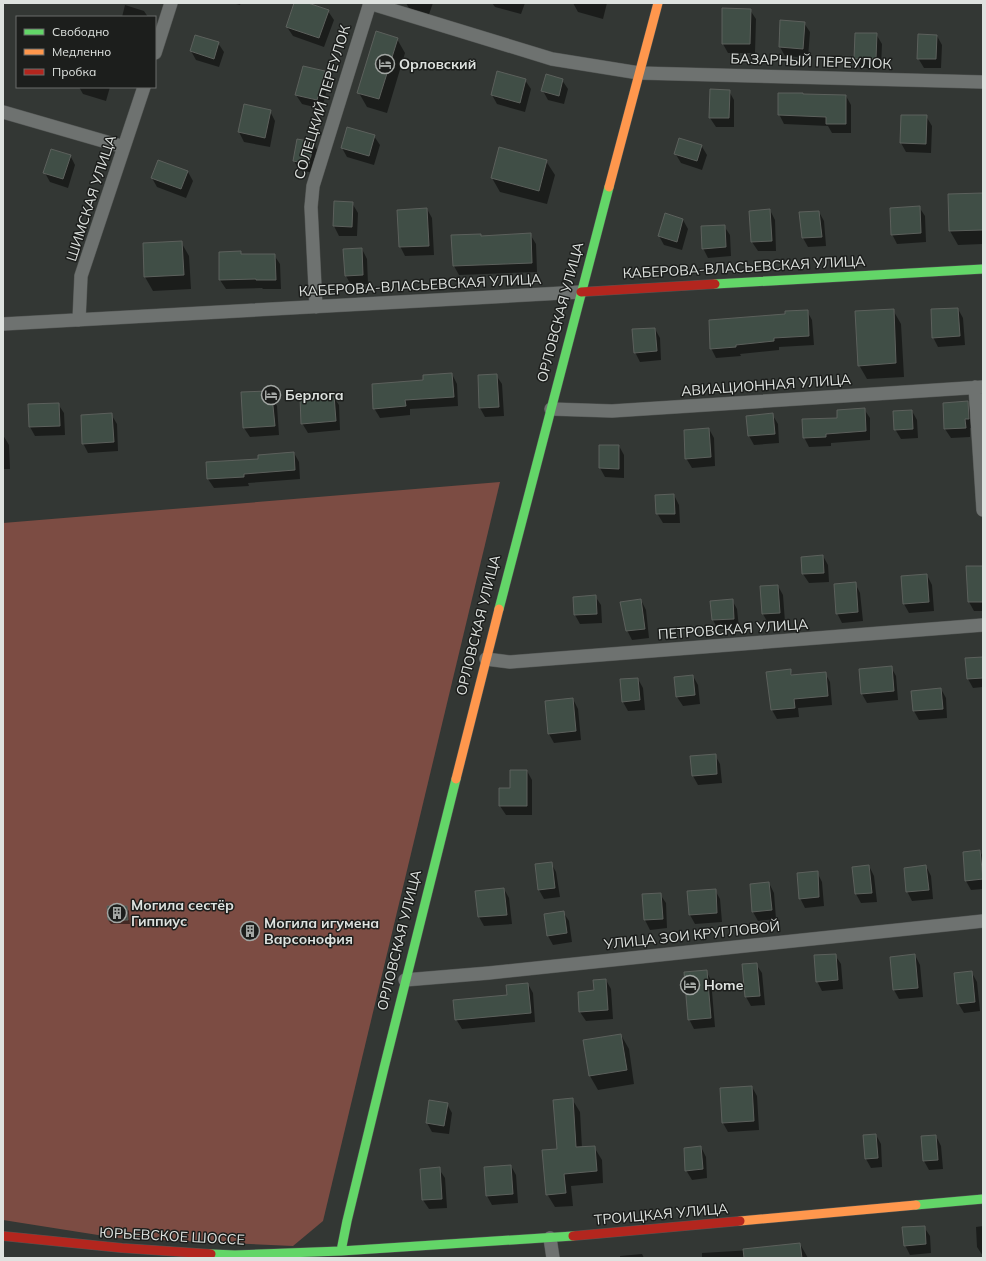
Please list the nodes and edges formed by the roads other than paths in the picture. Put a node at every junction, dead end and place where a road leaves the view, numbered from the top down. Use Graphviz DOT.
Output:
graph roads {
  1 [pos="171,3"];
  2 [pos="369,3"];
  3 [pos="658,3"];
  4 [pos="156,49"];
  5 [pos="639,73"];
  6 [pos="983,82"];
  7 [pos="144,88"];
  8 [pos="3,112"];
  9 [pos="124,147"];
  10 [pos="983,269"];
  11 [pos="582,292"];
  12 [pos="316,307"];
  13 [pos="79,320"];
  14 [pos="3,324"];
  15 [pos="979,387"];
  16 [pos="551,409"];
  17 [pos="983,510"];
  18 [pos="983,625"];
  19 [pos="486,659"];
  20 [pos="983,921"];
  21 [pos="405,980"];
  22 [pos="983,1199"];
  23 [pos="3,1236"];
  24 [pos="550,1238"];
  25 [pos="340,1255"];
  26 [pos="553,1258"];
  1 -- 4 [label="street"];
  2 -- 5 [label="street, БАЗАРНЫЙ ПЕРЕУЛОК"];
  2 -- 12 [label="street, СОЛЕЦКИЙ ПЕРЕУЛОК"];
  3 -- 5 [label="main road, ОРЛОВСКАЯ УЛИЦА"];
  5 -- 6 [label="street, БАЗАРНЫЙ ПЕРЕУЛОК"];
  5 -- 11 [label="main road, ОРЛОВСКАЯ УЛИЦА"];
  7 -- 9 [label="street, ШИМСКАЯ УЛИЦА"];
  8 -- 9 [label="street"];
  9 -- 13 [label="street, ШИМСКАЯ УЛИЦА"];
  10 -- 11 [label="main road, КАБЕРОВА-ВЛАСЬЕВСКАЯ УЛИЦА"];
  11 -- 12 [label="street, КАБЕРОВА-ВЛАСЬЕВСКАЯ УЛИЦА"];
  11 -- 16 [label="main road, ОРЛОВСКАЯ УЛИЦА"];
  12 -- 13 [label="street, КАБЕРОВА-ВЛАСЬЕВСКАЯ УЛИЦА"];
  13 -- 14 [label="street, КАБЕРОВА-ВЛАСЬЕВСКАЯ УЛИЦА"];
  15 -- 16 [label="street, АВИАЦИОННАЯ УЛИЦА"];
  15 -- 17 [label="street"];
  16 -- 19 [label="main road, ОРЛОВСКАЯ УЛИЦА"];
  18 -- 19 [label="street, ПЕТРОВСКАЯ УЛИЦА"];
  19 -- 21 [label="main road, ОРЛОВСКАЯ УЛИЦА"];
  20 -- 21 [label="street, УЛИЦА ЗОИ КРУГЛОВОЙ"];
  21 -- 25 [label="main road, ОРЛОВСКАЯ УЛИЦА"];
  22 -- 24 [label="main road, ТРОИЦКАЯ УЛИЦА"];
  23 -- 25 [label="main road, ЮРЬЕВСКОЕ ШОССЕ"];
  24 -- 25 [label="main road, ТРОИЦКАЯ УЛИЦА"];
  24 -- 26 [label="street"];
}
